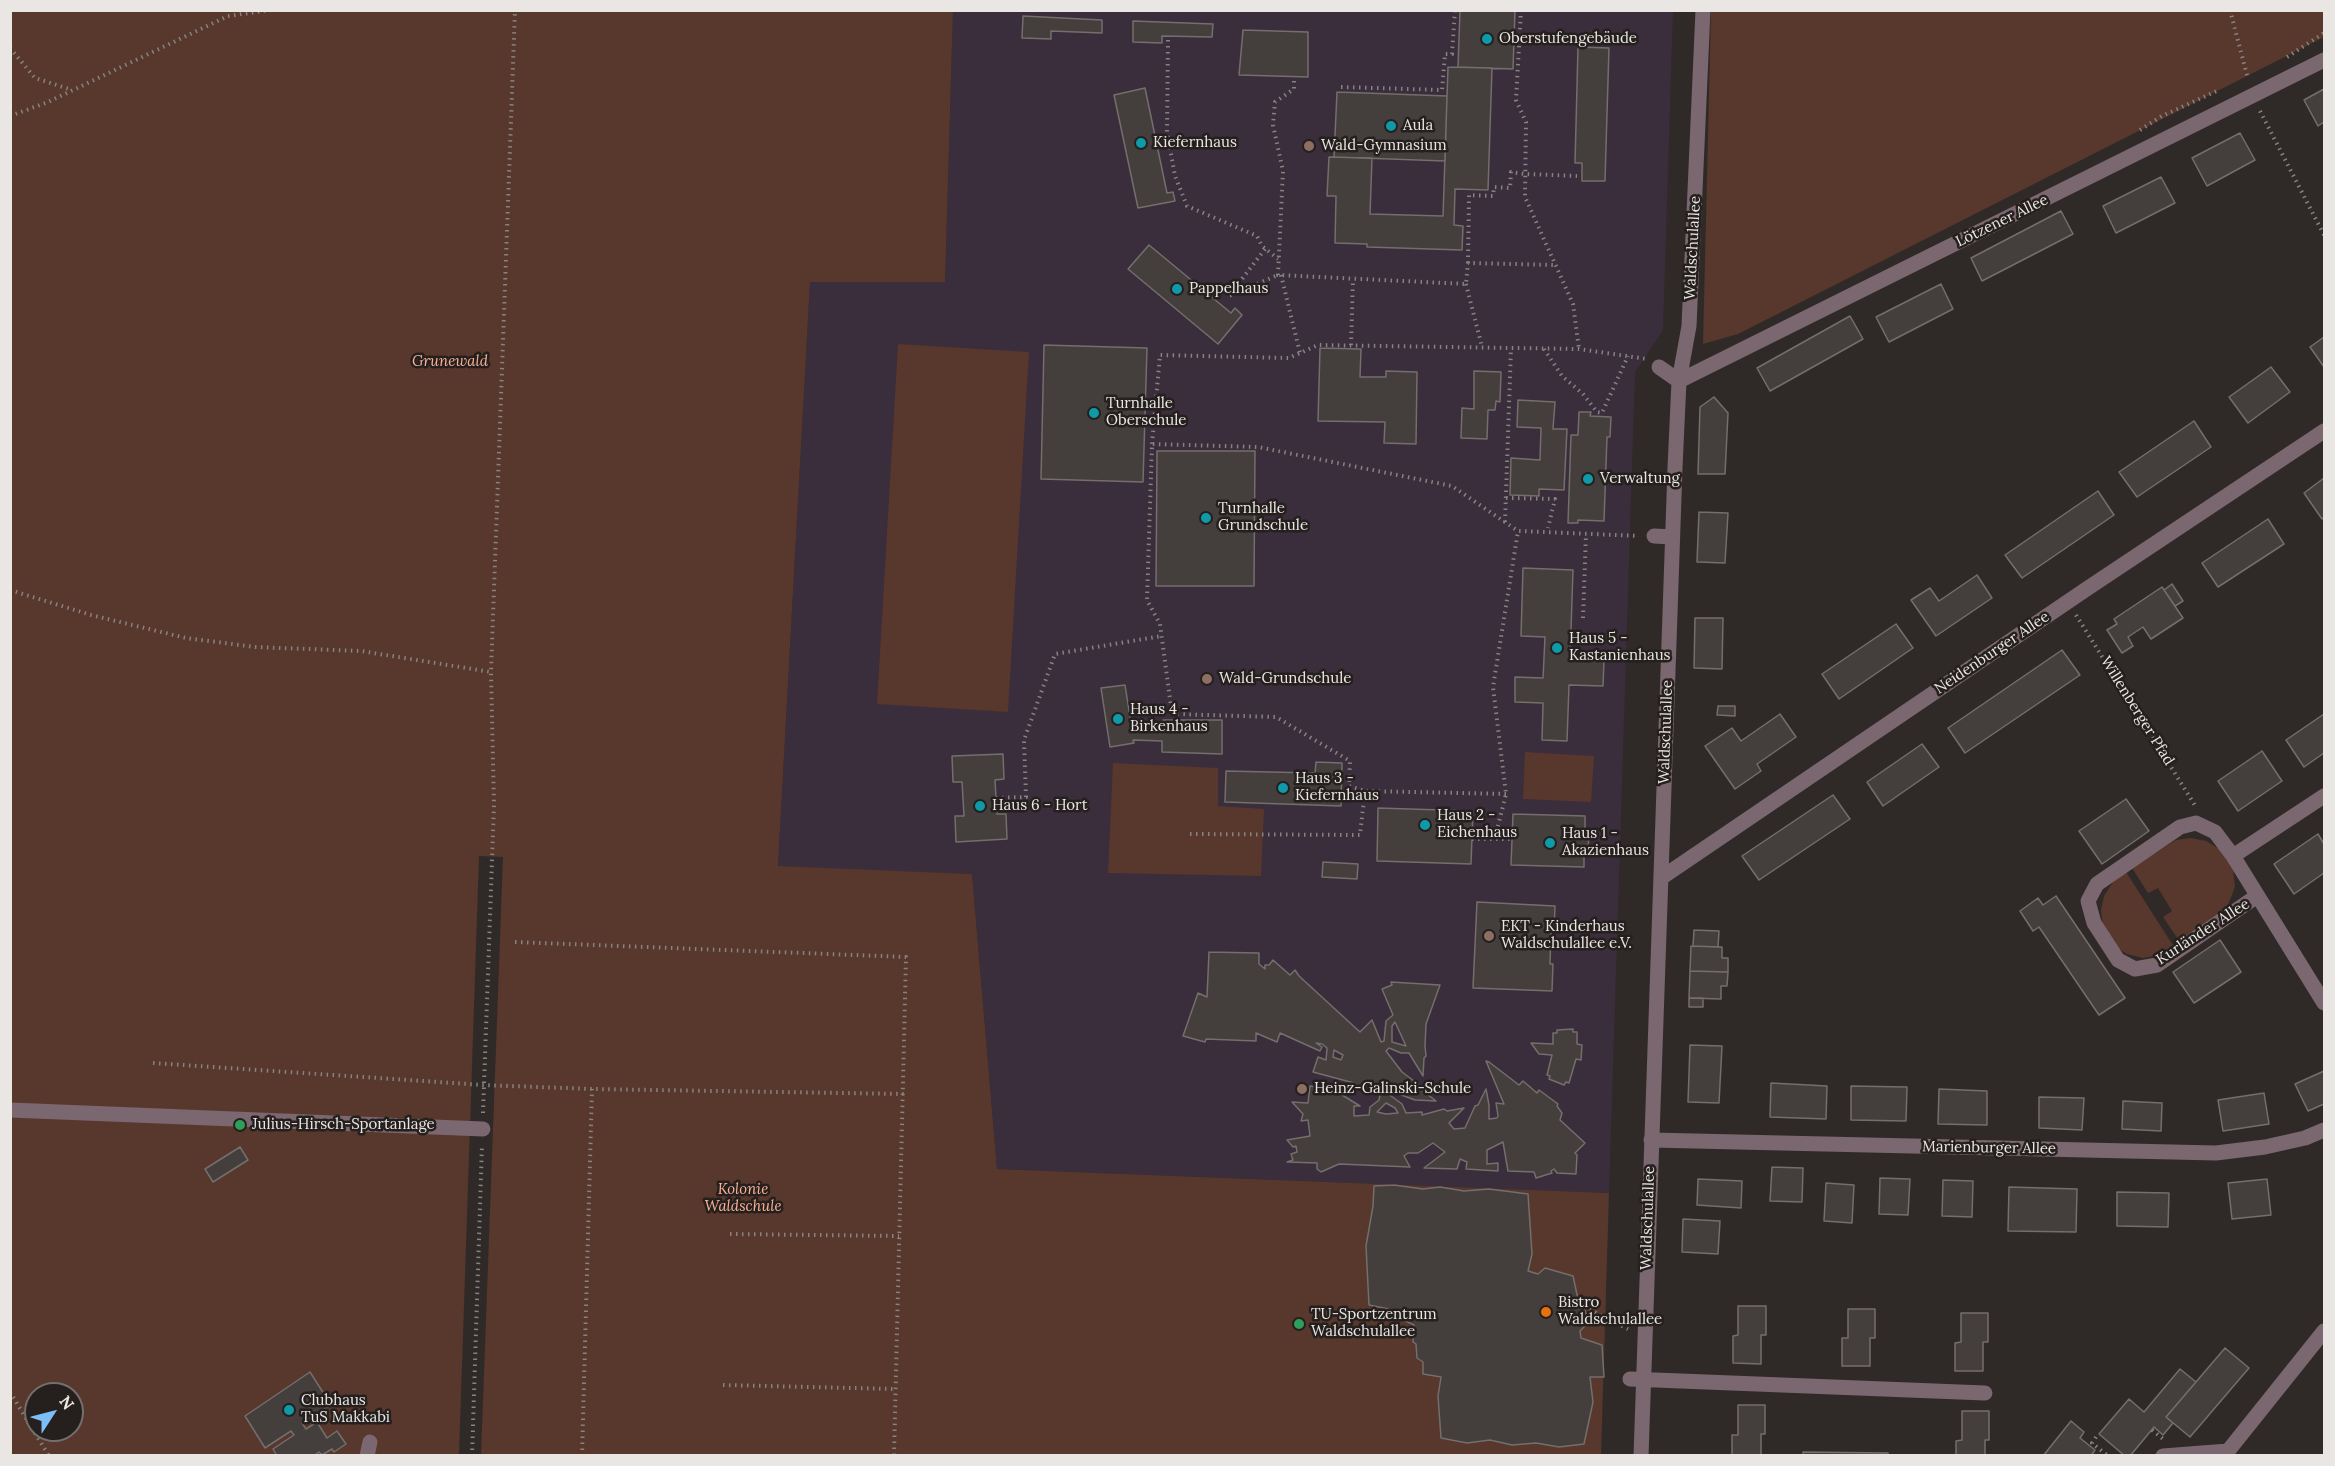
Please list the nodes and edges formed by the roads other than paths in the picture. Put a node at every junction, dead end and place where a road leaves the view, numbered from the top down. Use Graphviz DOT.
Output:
graph roads {
  1 [pos="1703,10"];
  2 [pos="2325,60"];
  3 [pos="1659,367"];
  4 [pos="1679,381"];
  5 [pos="2325,431"];
  6 [pos="1654,536"];
  7 [pos="1672,537"];
  8 [pos="2325,796"];
  9 [pos="2233,856"];
  10 [pos="1661,879"];
  11 [pos="2257,896"];
  12 [pos="2325,1003"];
  13 [pos="10,1110"];
  14 [pos="483,1129"];
  15 [pos="2325,1130"];
  16 [pos="1651,1140"];
  17 [pos="2325,1331"];
  18 [pos="1636,1379"];
  19 [pos="1985,1393"];
  20 [pos="1641,1455"];
  21 [pos="2163,1455"];
  1 -- 4 [label="street, Waldschulallee"];
  2 -- 4 [label="street, Lötzener Allee"];
  3 -- 4 [label="street"];
  4 -- 7 [label="street, Waldschulallee"];
  5 -- 10 [label="street, Neidenburger Allee"];
  6 -- 7 [label="street"];
  7 -- 10 [label="street, Waldschulallee"];
  8 -- 9 [label="street"];
  9 -- 11 [label="street"];
  9 -- 11 [label="street, Kurländer Allee"];
  10 -- 16 [label="street, Waldschulallee"];
  11 -- 12 [label="street"];
  13 -- 14 [label="street"];
  15 -- 16 [label="street, Marienburger Allee"];
  16 -- 18 [label="street, Waldschulallee"];
  17 -- 21 [label="street"];
  18 -- 19 [label="street"];
  18 -- 20 [label="street, Waldschulallee"];
}
